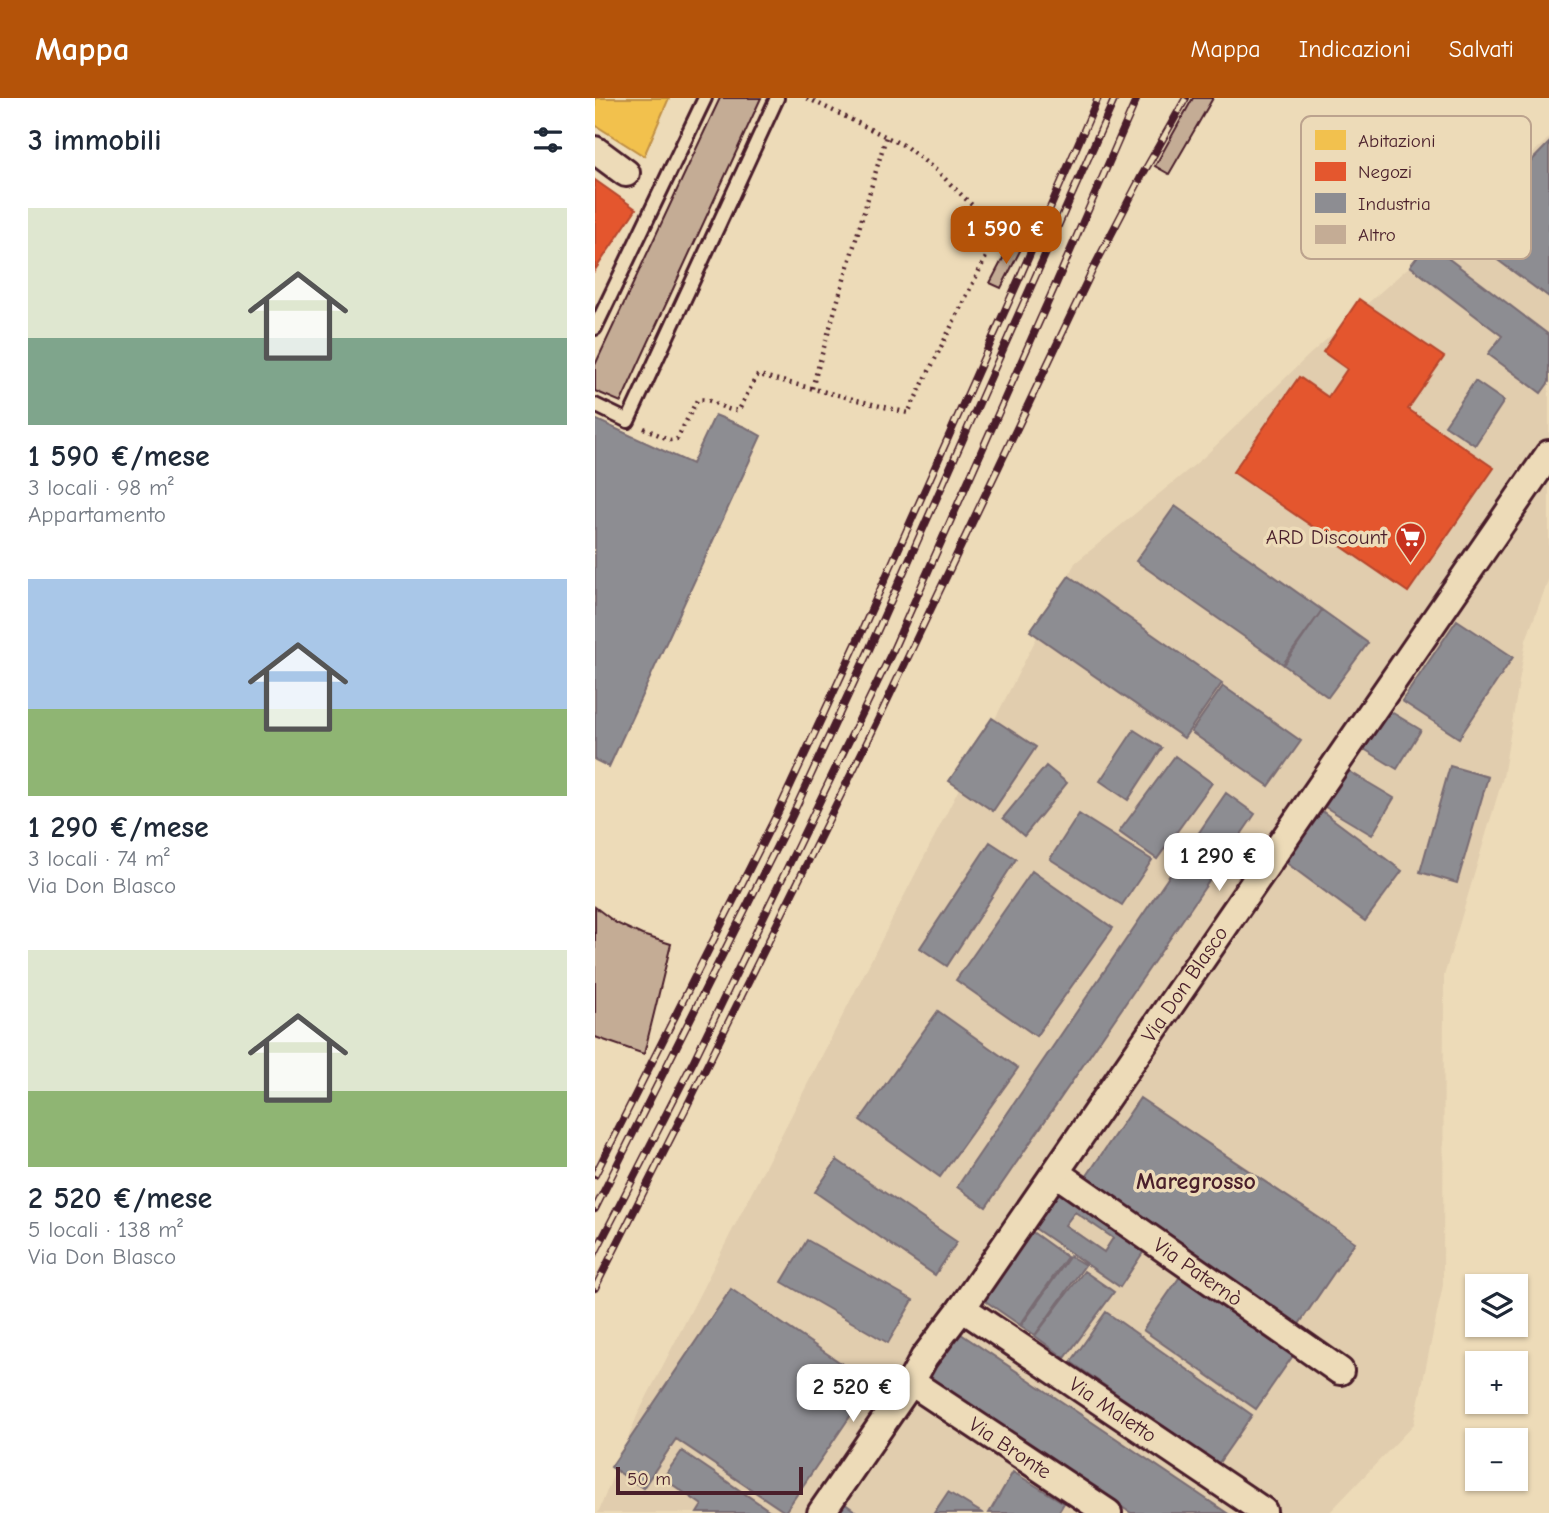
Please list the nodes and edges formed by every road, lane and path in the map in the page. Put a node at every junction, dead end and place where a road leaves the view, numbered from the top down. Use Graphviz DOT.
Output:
graph roads {
  1 [pos="705,98"];
  2 [pos="777,98"];
  3 [pos="807,98"];
  4 [pos="886,137"];
  5 [pos="595,150"];
  6 [pos="627,173"];
  7 [pos="1000,229"];
  8 [pos="1021,241"];
  9 [pos="595,328"];
  10 [pos="812,388"];
  11 [pos="595,405"];
  12 [pos="628,421"];
  13 [pos="1549,454"];
  14 [pos="1056,1172"];
  15 [pos="962,1308"];
  16 [pos="1340,1371"];
  17 [pos="911,1382"];
  18 [pos="1263,1511"];
  19 [pos="821,1513"];
  20 [pos="1108,1513"];
  1 -- 9 [label="lane"];
  2 -- 12 [label="lane"];
  3 -- 4 [label="path"];
  4 -- 7 [label="path"];
  4 -- 10 [label="path"];
  5 -- 6 [label="street"];
  7 -- 8 [label="path"];
  7 -- 10 [label="path"];
  10 -- 12 [label="path"];
  11 -- 12 [label="lane"];
  13 -- 14 [label="street, Via Don Blasco"];
  14 -- 15 [label="street, Via Don Blasco"];
  14 -- 16 [label="street, Via Paternò"];
  15 -- 17 [label="street, Via Don Blasco"];
  15 -- 18 [label="street, Via Maletto"];
  17 -- 19 [label="street, Via Don Blasco"];
  17 -- 20 [label="street, Via Bronte"];
}
